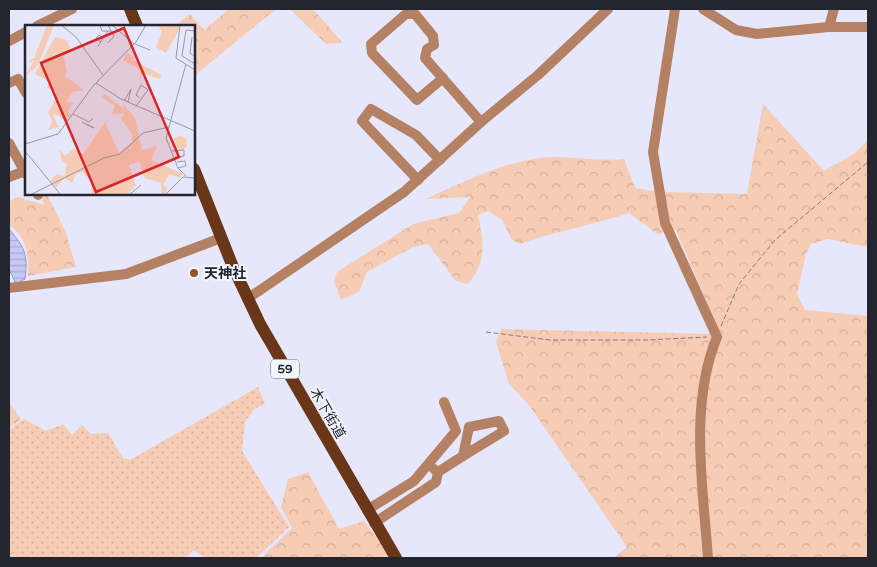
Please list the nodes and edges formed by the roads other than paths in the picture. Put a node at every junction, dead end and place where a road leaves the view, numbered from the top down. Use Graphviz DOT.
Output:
graph roads {
  1 [pos="72,9"];
  2 [pos="130,9"];
  3 [pos="608,9"];
  4 [pos="675,9"];
  5 [pos="702,9"];
  6 [pos="834,9"];
  7 [pos="39,25"];
  8 [pos="137,25"];
  9 [pos="829,27"];
  10 [pos="868,27"];
  11 [pos="25,33"];
  12 [pos="9,41"];
  13 [pos="443,78"];
  14 [pos="9,83"];
  15 [pos="25,91"];
  16 [pos="481,122"];
  17 [pos="9,143"];
  18 [pos="440,160"];
  19 [pos="25,172"];
  20 [pos="195,172"];
  21 [pos="9,177"];
  22 [pos="418,180"];
  23 [pos="221,238"];
  24 [pos="9,288"];
  25 [pos="247,299"];
  26 [pos="444,402"];
  27 [pos="463,456"];
  28 [pos="428,464"];
  29 [pos="438,472"];
  30 [pos="367,510"];
  31 [pos="374,523"];
  32 [pos="396,558"];
  33 [pos="708,558"];
  1 -- 7 [label="street"];
  2 -- 8 [label="main road"];
  3 -- 16 [label="street"];
  4 -- 33 [label="street"];
  5 -- 9 [label="street"];
  6 -- 9 [label="street"];
  9 -- 10 [label="street"];
  11 -- 12 [label="street"];
  13 -- 13 [label="street"];
  13 -- 16 [label="street"];
  14 -- 15 [label="street"];
  16 -- 18 [label="street"];
  17 -- 19 [label="street"];
  18 -- 22 [label="street"];
  18 -- 22 [label="street"];
  19 -- 21 [label="street"];
  20 -- 23 [label="main road, 木下街道 / 59"];
  22 -- 25 [label="street"];
  23 -- 24 [label="street"];
  23 -- 25 [label="main road, 木下街道 / 59"];
  25 -- 30 [label="main road, 木下街道 / 59"];
  26 -- 28 [label="street"];
  27 -- 29 [label="street"];
  28 -- 29 [label="street"];
  28 -- 30 [label="street"];
  29 -- 31 [label="street"];
  30 -- 31 [label="main road, 木下街道 / 59"];
  31 -- 32 [label="main road, 木下街道 / 59"];
}
